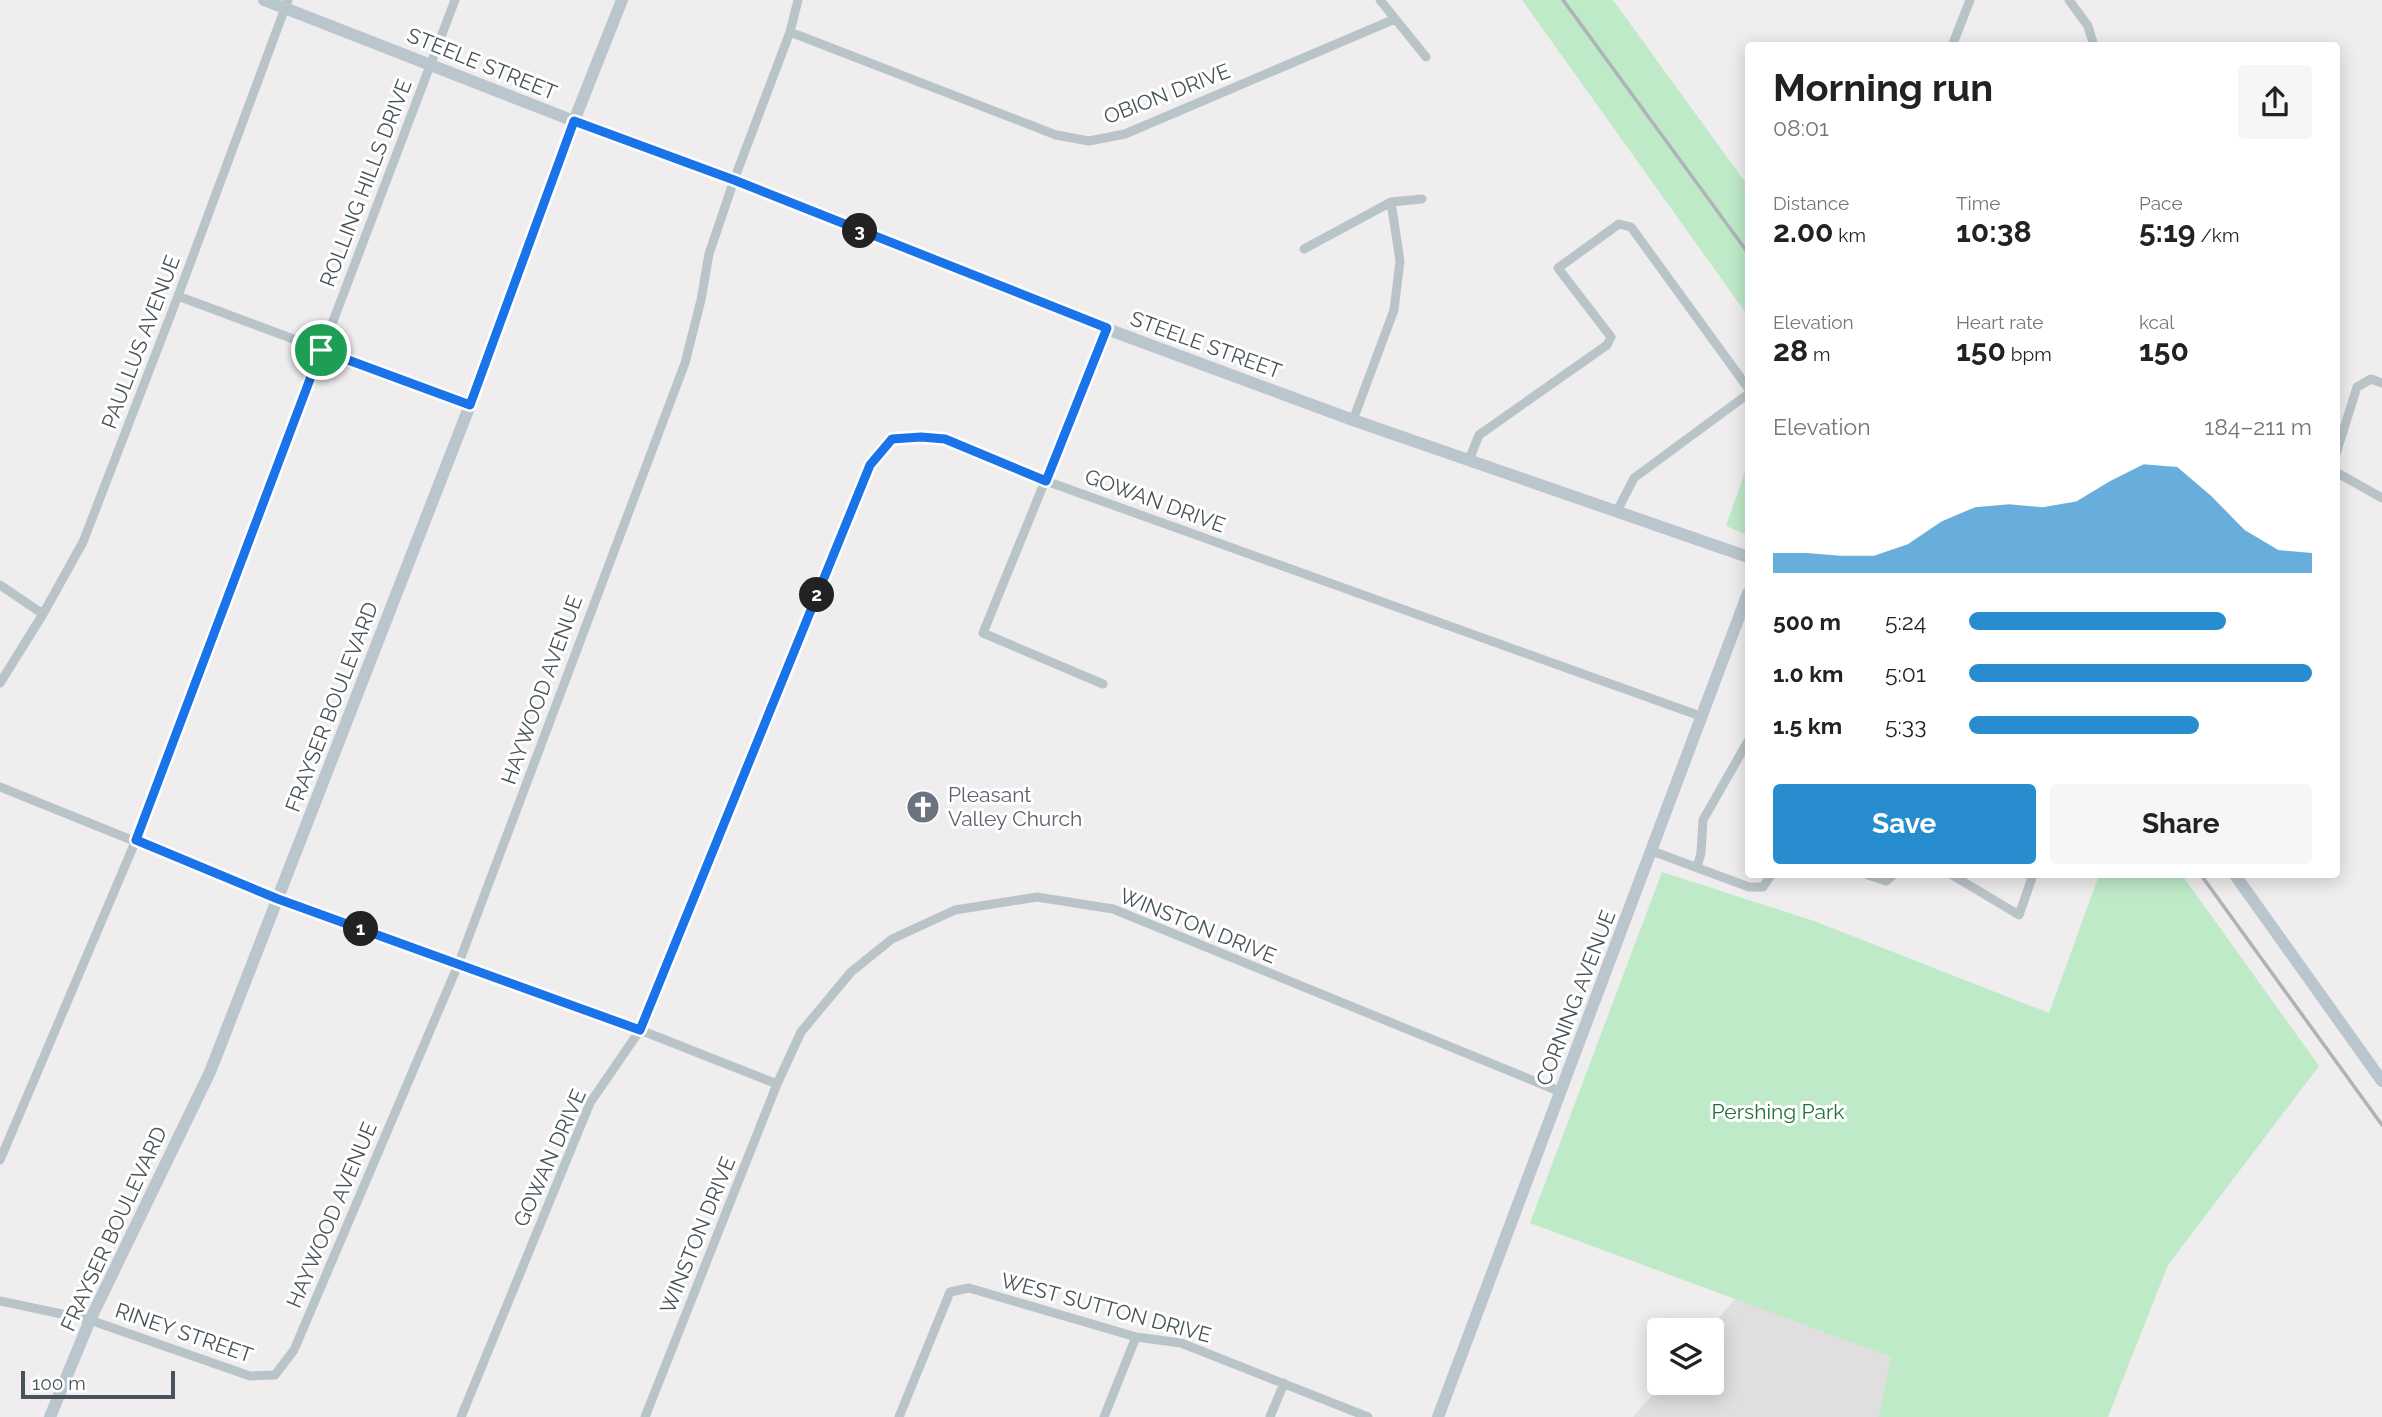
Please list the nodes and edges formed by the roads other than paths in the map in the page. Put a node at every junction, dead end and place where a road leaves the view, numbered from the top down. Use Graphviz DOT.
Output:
graph roads {
  1 [pos="264,0"];
  2 [pos="455,0"];
  3 [pos="622,0"];
  4 [pos="798,0"];
  5 [pos="1380,0"];
  6 [pos="1970,0"];
  7 [pos="2069,0"];
  8 [pos="286,4"];
  9 [pos="1395,19"];
  10 [pos="790,32"];
  11 [pos="1954,42"];
  12 [pos="2093,42"];
  13 [pos="1426,57"];
  14 [pos="430,63"];
  15 [pos="574,121"];
  16 [pos="734,180"];
  17 [pos="1422,199"];
  18 [pos="1391,202"];
  19 [pos="1304,248"];
  20 [pos="178,296"];
  21 [pos="1107,328"];
  22 [pos="321,350"];
  23 [pos="2382,383"];
  24 [pos="1745,384"];
  25 [pos="1745,396"];
  26 [pos="470,405"];
  27 [pos="1353,420"];
  28 [pos="2340,441"];
  29 [pos="1469,460"];
  30 [pos="2340,474"];
  31 [pos="1046,481"];
  32 [pos="2382,498"];
  33 [pos="1617,511"];
  34 [pos="1745,555"];
  35 [pos="0,585"];
  36 [pos="1745,601"];
  37 [pos="43,614"];
  38 [pos="0,683"];
  39 [pos="1103,684"];
  40 [pos="1703,717"];
  41 [pos="1745,746"];
  42 [pos="0,787"];
  43 [pos="136,840"];
  44 [pos="1652,851"];
  45 [pos="1697,867"];
  46 [pos="1769,878"];
  47 [pos="1957,878"];
  48 [pos="2032,878"];
  49 [pos="2237,878"];
  50 [pos="278,899"];
  51 [pos="458,965"];
  52 [pos="640,1030"];
  53 [pos="2382,1080"];
  54 [pos="777,1084"];
  55 [pos="1561,1092"];
  56 [pos="0,1160"];
  57 [pos="0,1301"];
  58 [pos="90,1320"];
  59 [pos="1136,1337"];
  60 [pos="275,1375"];
  61 [pos="1284,1383"];
  62 [pos="50,1417"];
  63 [pos="461,1417"];
  64 [pos="645,1417"];
  65 [pos="899,1417"];
  66 [pos="1104,1417"];
  67 [pos="1270,1417"];
  68 [pos="1368,1417"];
  69 [pos="1438,1417"];
  1 -- 8 [label="street, STEELE STREET"];
  2 -- 14 [label="street, ROLLING HILLS DRIVE"];
  3 -- 15 [label="street, FRAYSER BOULEVARD"];
  4 -- 10 [label="street, HAYWOOD AVENUE"];
  5 -- 9 [label="street"];
  6 -- 11 [label="street"];
  7 -- 12 [label="street"];
  8 -- 14 [label="street, STEELE STREET"];
  8 -- 20 [label="street, PAULLUS AVENUE"];
  9 -- 10 [label="street, OBION DRIVE"];
  9 -- 13 [label="street"];
  10 -- 16 [label="street, HAYWOOD AVENUE"];
  14 -- 15 [label="street, STEELE STREET"];
  14 -- 22 [label="street, ROLLING HILLS DRIVE"];
  15 -- 16 [label="street, STEELE STREET"];
  15 -- 26 [label="street, FRAYSER BOULEVARD"];
  16 -- 21 [label="street, STEELE STREET"];
  16 -- 51 [label="street, HAYWOOD AVENUE"];
  17 -- 18 [label="street"];
  18 -- 19 [label="street"];
  18 -- 27 [label="street"];
  20 -- 22 [label="street"];
  20 -- 37 [label="street, PAULLUS AVENUE"];
  21 -- 27 [label="street, STEELE STREET"];
  21 -- 31 [label="street"];
  22 -- 26 [label="street"];
  22 -- 43 [label="street, ROLLING HILLS DRIVE"];
  23 -- 28 [label="street"];
  24 -- 29 [label="street"];
  25 -- 33 [label="street"];
  26 -- 50 [label="street, FRAYSER BOULEVARD"];
  27 -- 29 [label="street, STEELE STREET"];
  29 -- 33 [label="street, STEELE STREET"];
  30 -- 32 [label="street"];
  31 -- 39 [label="street"];
  31 -- 40 [label="street, GOWAN DRIVE"];
  31 -- 52 [label="street, GOWAN DRIVE"];
  33 -- 34 [label="street, STEELE STREET"];
  35 -- 37 [label="street"];
  36 -- 40 [label="street, CORNING AVENUE"];
  37 -- 38 [label="street, PAULLUS AVENUE"];
  40 -- 44 [label="street, CORNING AVENUE"];
  41 -- 45 [label="street"];
  42 -- 43 [label="street"];
  43 -- 50 [label="street"];
  43 -- 56 [label="street, ROLLING HILLS DRIVE"];
  44 -- 45 [label="street"];
  44 -- 55 [label="street, CORNING AVENUE"];
  45 -- 46 [label="street"];
  47 -- 48 [label="street"];
  49 -- 53 [label="street"];
  50 -- 51 [label="street"];
  50 -- 58 [label="street, FRAYSER BOULEVARD"];
  51 -- 52 [label="street"];
  51 -- 60 [label="street, HAYWOOD AVENUE"];
  52 -- 54 [label="street"];
  52 -- 63 [label="street, GOWAN DRIVE"];
  54 -- 55 [label="street, WINSTON DRIVE"];
  54 -- 64 [label="street, WINSTON DRIVE"];
  55 -- 69 [label="street, CORNING AVENUE"];
  57 -- 58 [label="street, RINEY STREET"];
  58 -- 60 [label="street, RINEY STREET"];
  58 -- 62 [label="street, FRAYSER BOULEVARD"];
  59 -- 61 [label="street, WEST SUTTON DRIVE"];
  59 -- 65 [label="street, WEST SUTTON DRIVE"];
  59 -- 66 [label="street"];
  61 -- 67 [label="street"];
  61 -- 68 [label="street, WEST SUTTON DRIVE"];
}
